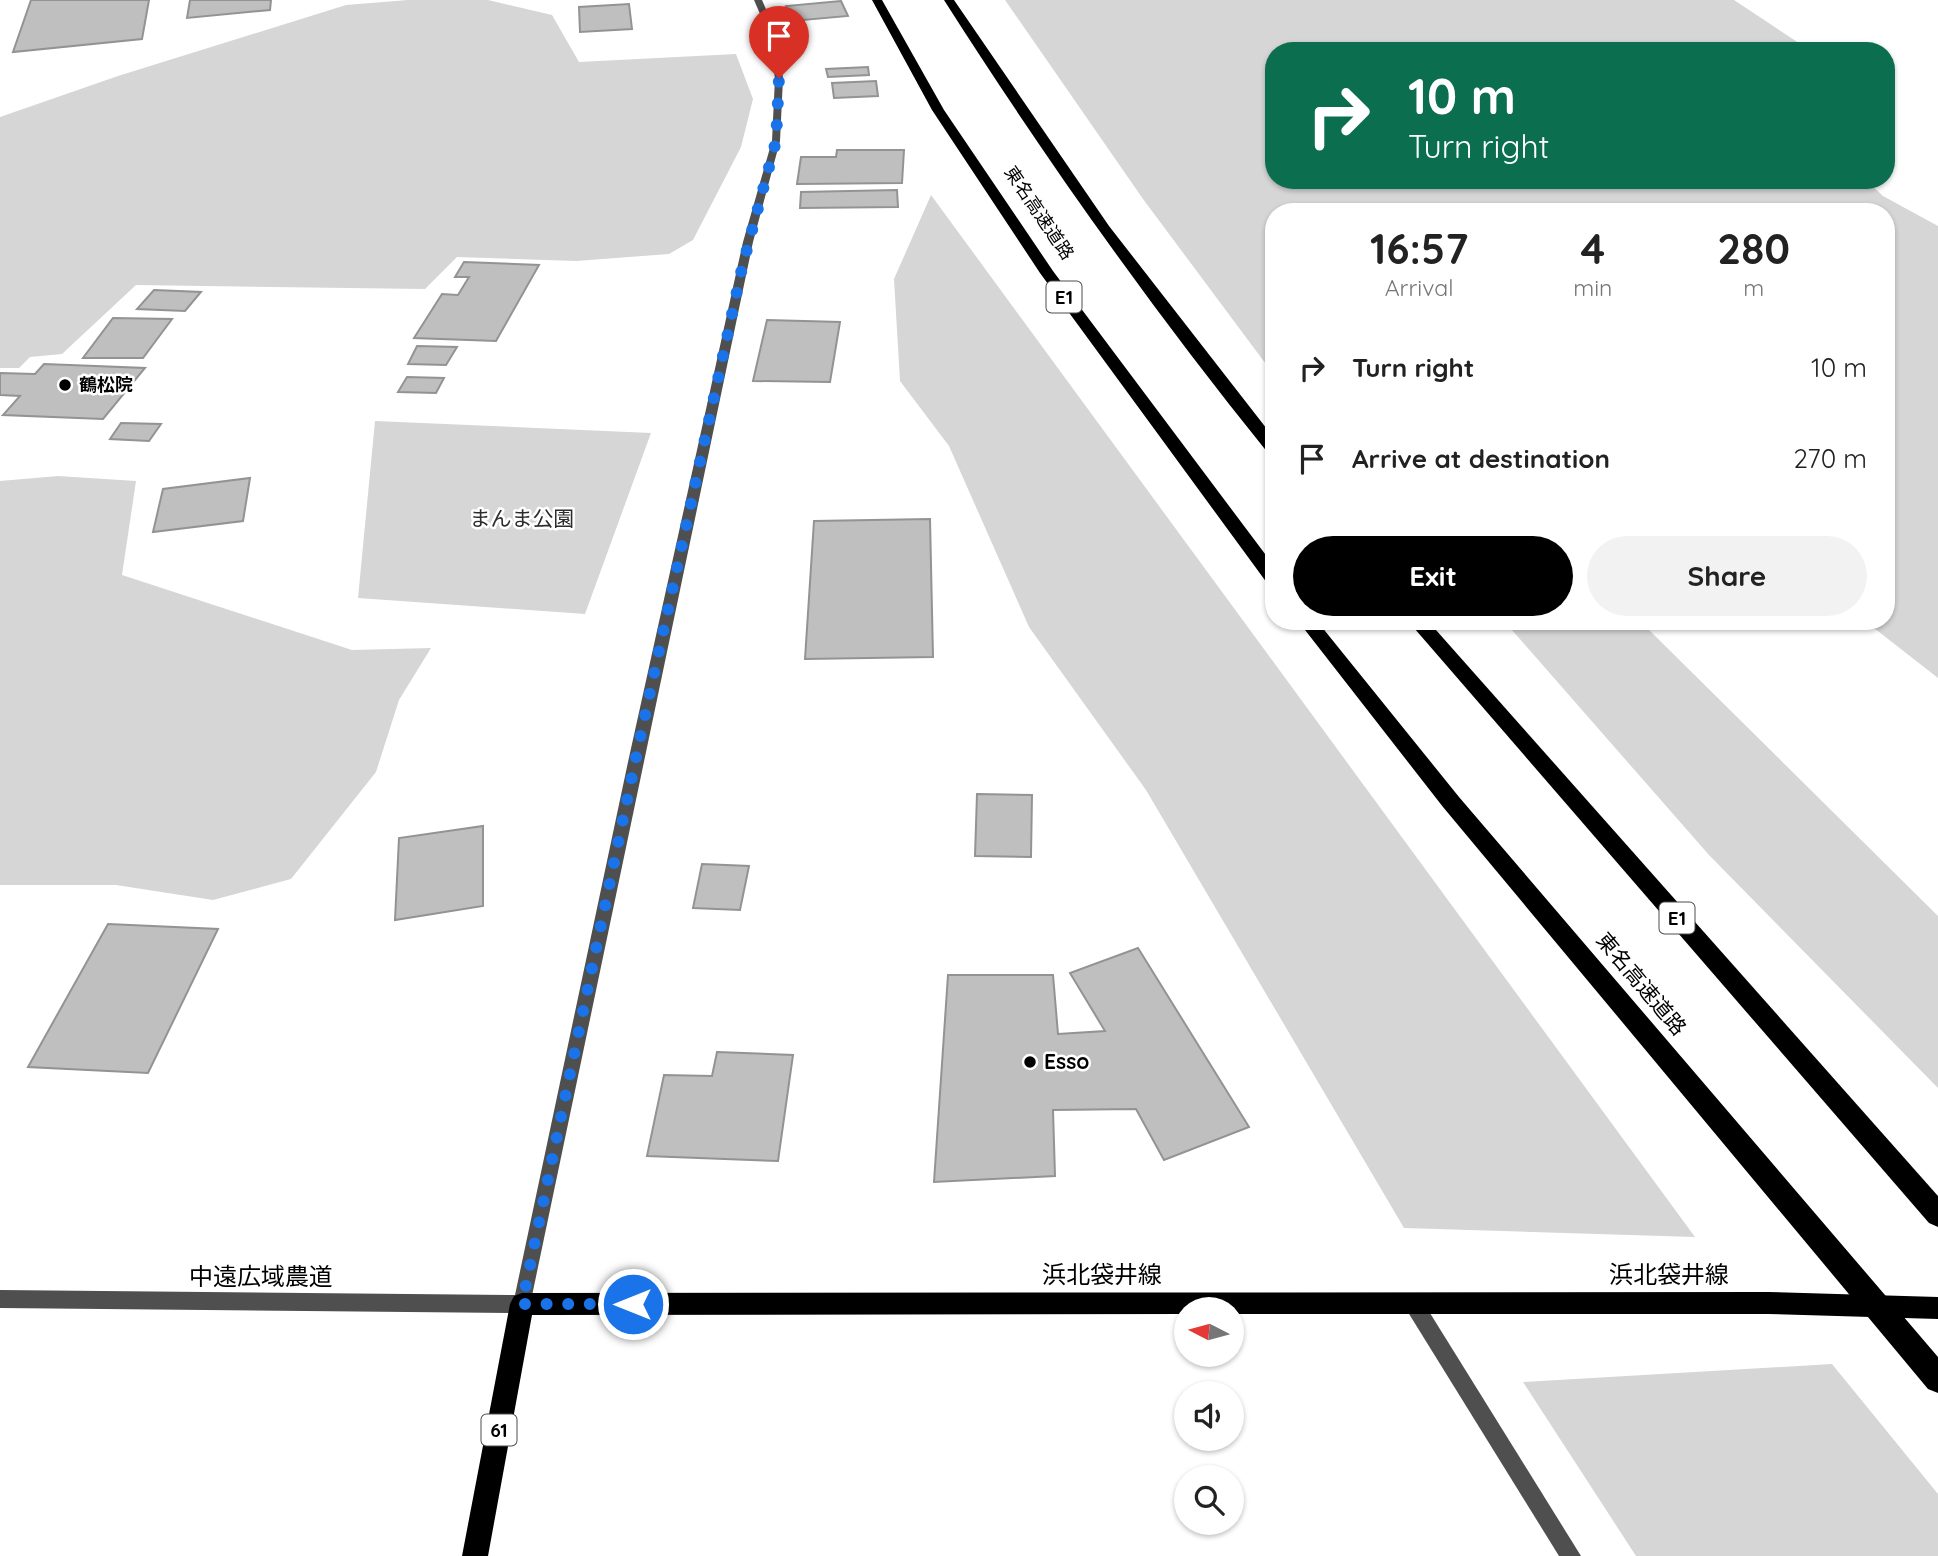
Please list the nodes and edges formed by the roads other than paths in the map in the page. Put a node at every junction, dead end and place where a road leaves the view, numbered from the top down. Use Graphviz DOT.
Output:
graph roads {
  1 [pos="758,0"];
  2 [pos="877,0"];
  3 [pos="949,0"];
  4 [pos="1265,438"];
  5 [pos="1265,568"];
  6 [pos="1314,630"];
  7 [pos="1425,630"];
  8 [pos="1938,1214"];
  9 [pos="0,1299"];
  10 [pos="1413,1303"];
  11 [pos="522,1304"];
  12 [pos="1938,1308"];
  13 [pos="1938,1379"];
  14 [pos="475,1556"];
  15 [pos="1571,1556"];
  1 -- 11 [label="street"];
  2 -- 5 [label="highway, 東名高速道路 / E1"];
  3 -- 4 [label="highway"];
  6 -- 13 [label="highway, 東名高速道路"];
  7 -- 8 [label="highway, E1"];
  9 -- 11 [label="street, 中遠広域農道"];
  10 -- 11 [label="main road, 浜北袋井線"];
  10 -- 12 [label="main road, 浜北袋井線"];
  10 -- 15 [label="street"];
  11 -- 14 [label="main road, 61"];
}
